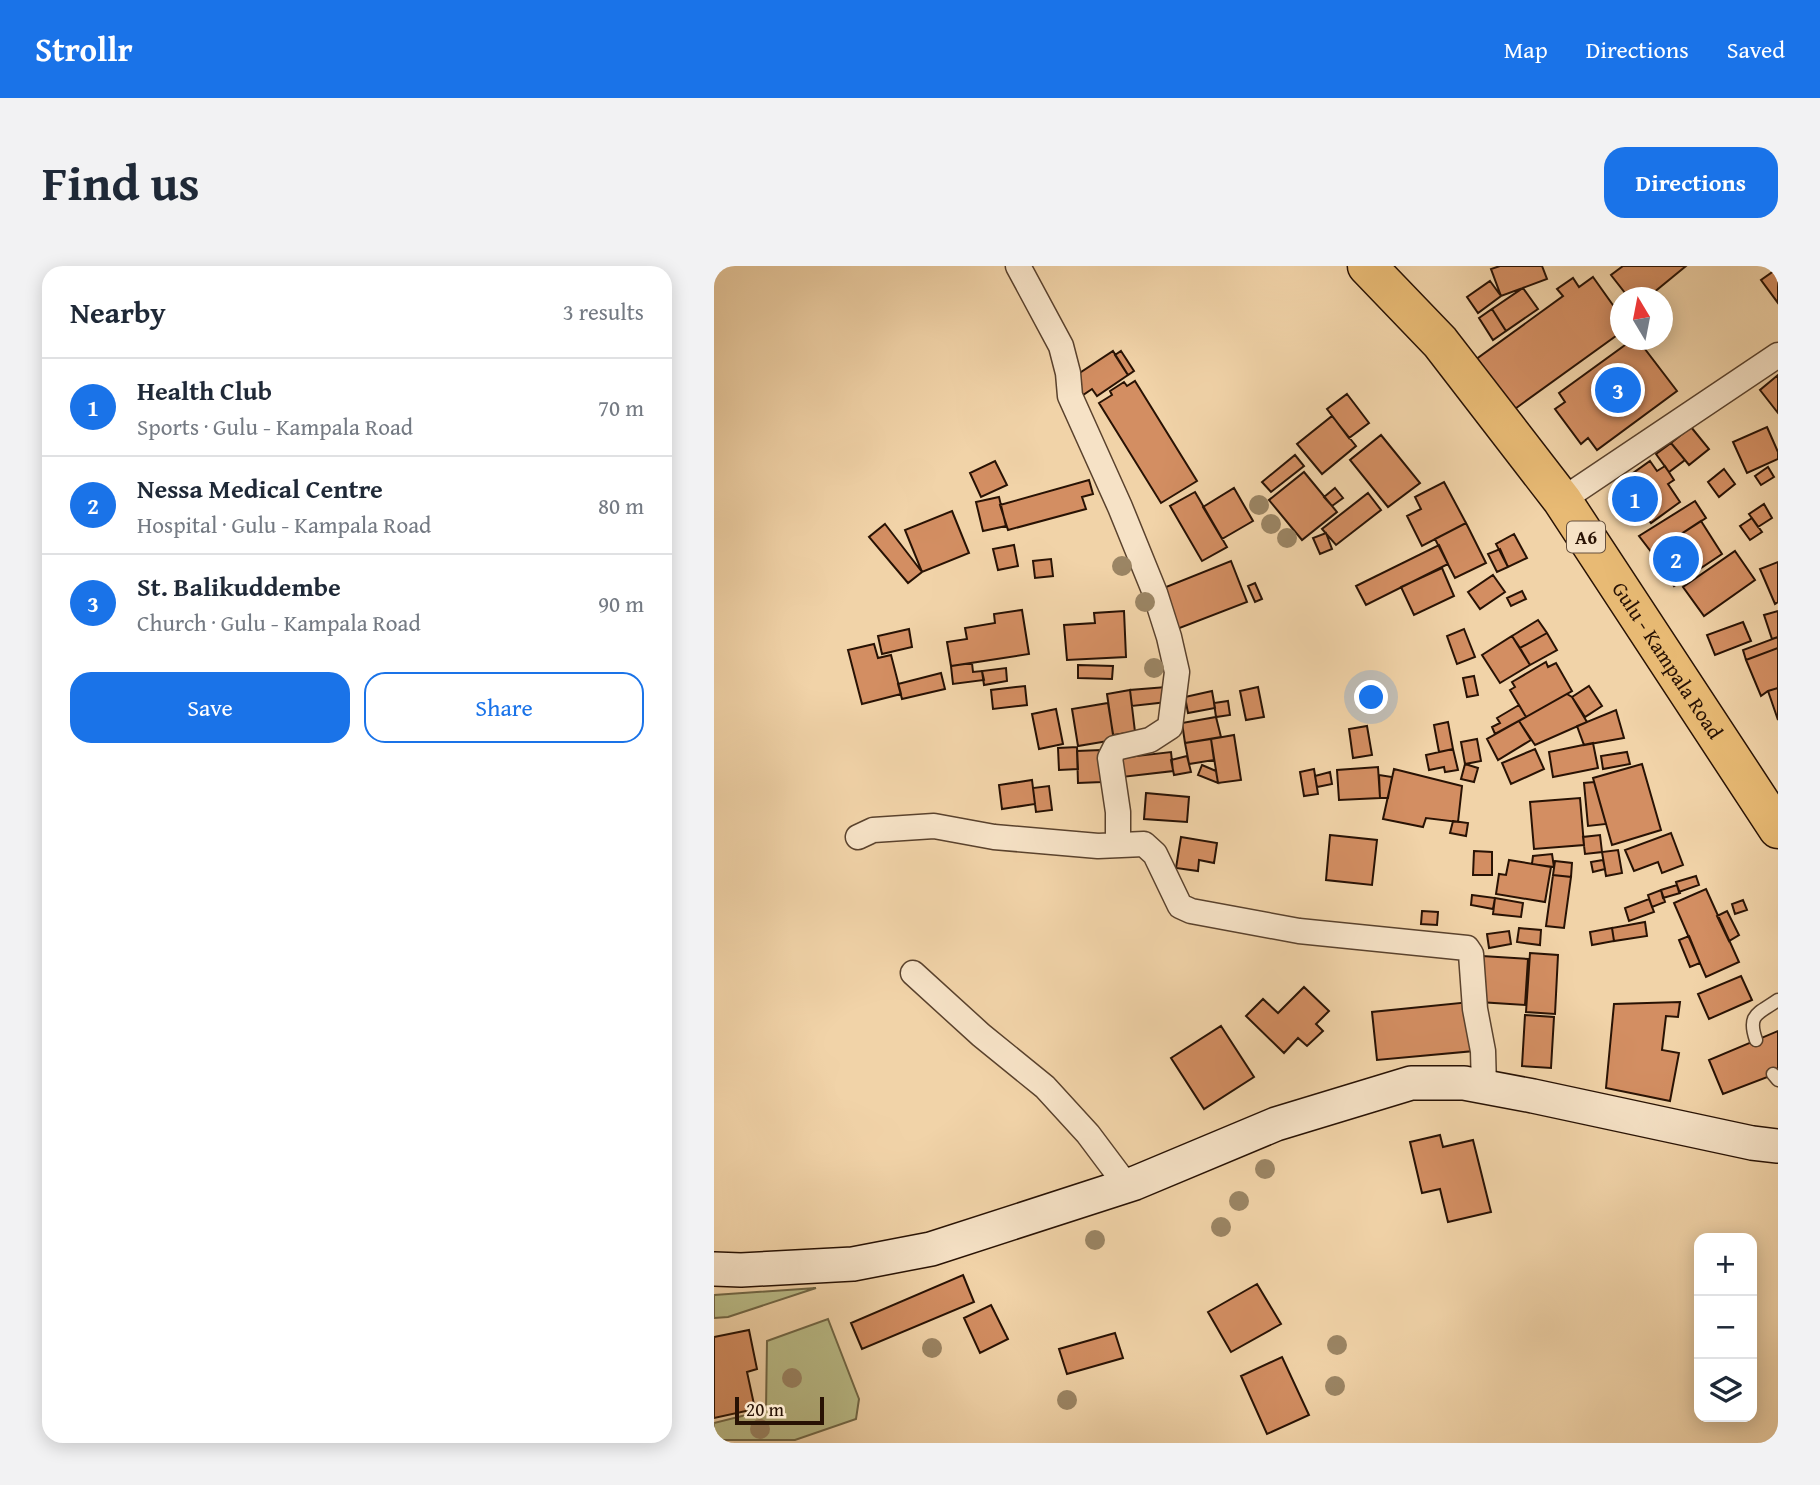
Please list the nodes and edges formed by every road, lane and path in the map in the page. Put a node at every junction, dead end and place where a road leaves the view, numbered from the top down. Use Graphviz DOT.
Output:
graph roads {
  1 [pos="1018,266"];
  2 [pos="1367,266"];
  3 [pos="1778,355"];
  4 [pos="1562,500"];
  5 [pos="1778,829"];
  6 [pos="858,837"];
  7 [pos="1118,845"];
  8 [pos="913,973"];
  9 [pos="1778,1000"];
  10 [pos="1756,1040"];
  11 [pos="1484,1087"];
  12 [pos="1778,1146"];
  13 [pos="1127,1186"];
  14 [pos="714,1269"];
  1 -- 7 [label="street"];
  2 -- 4 [label="main road, Gulu - Kampala Road / A6"];
  3 -- 4 [label="street"];
  4 -- 5 [label="main road, Gulu - Kampala Road / A6"];
  6 -- 7 [label="street"];
  7 -- 11 [label="street"];
  8 -- 13 [label="street"];
  9 -- 10 [label="lane"];
  11 -- 12 [label="street"];
  11 -- 13 [label="street"];
  13 -- 14 [label="street"];
}
